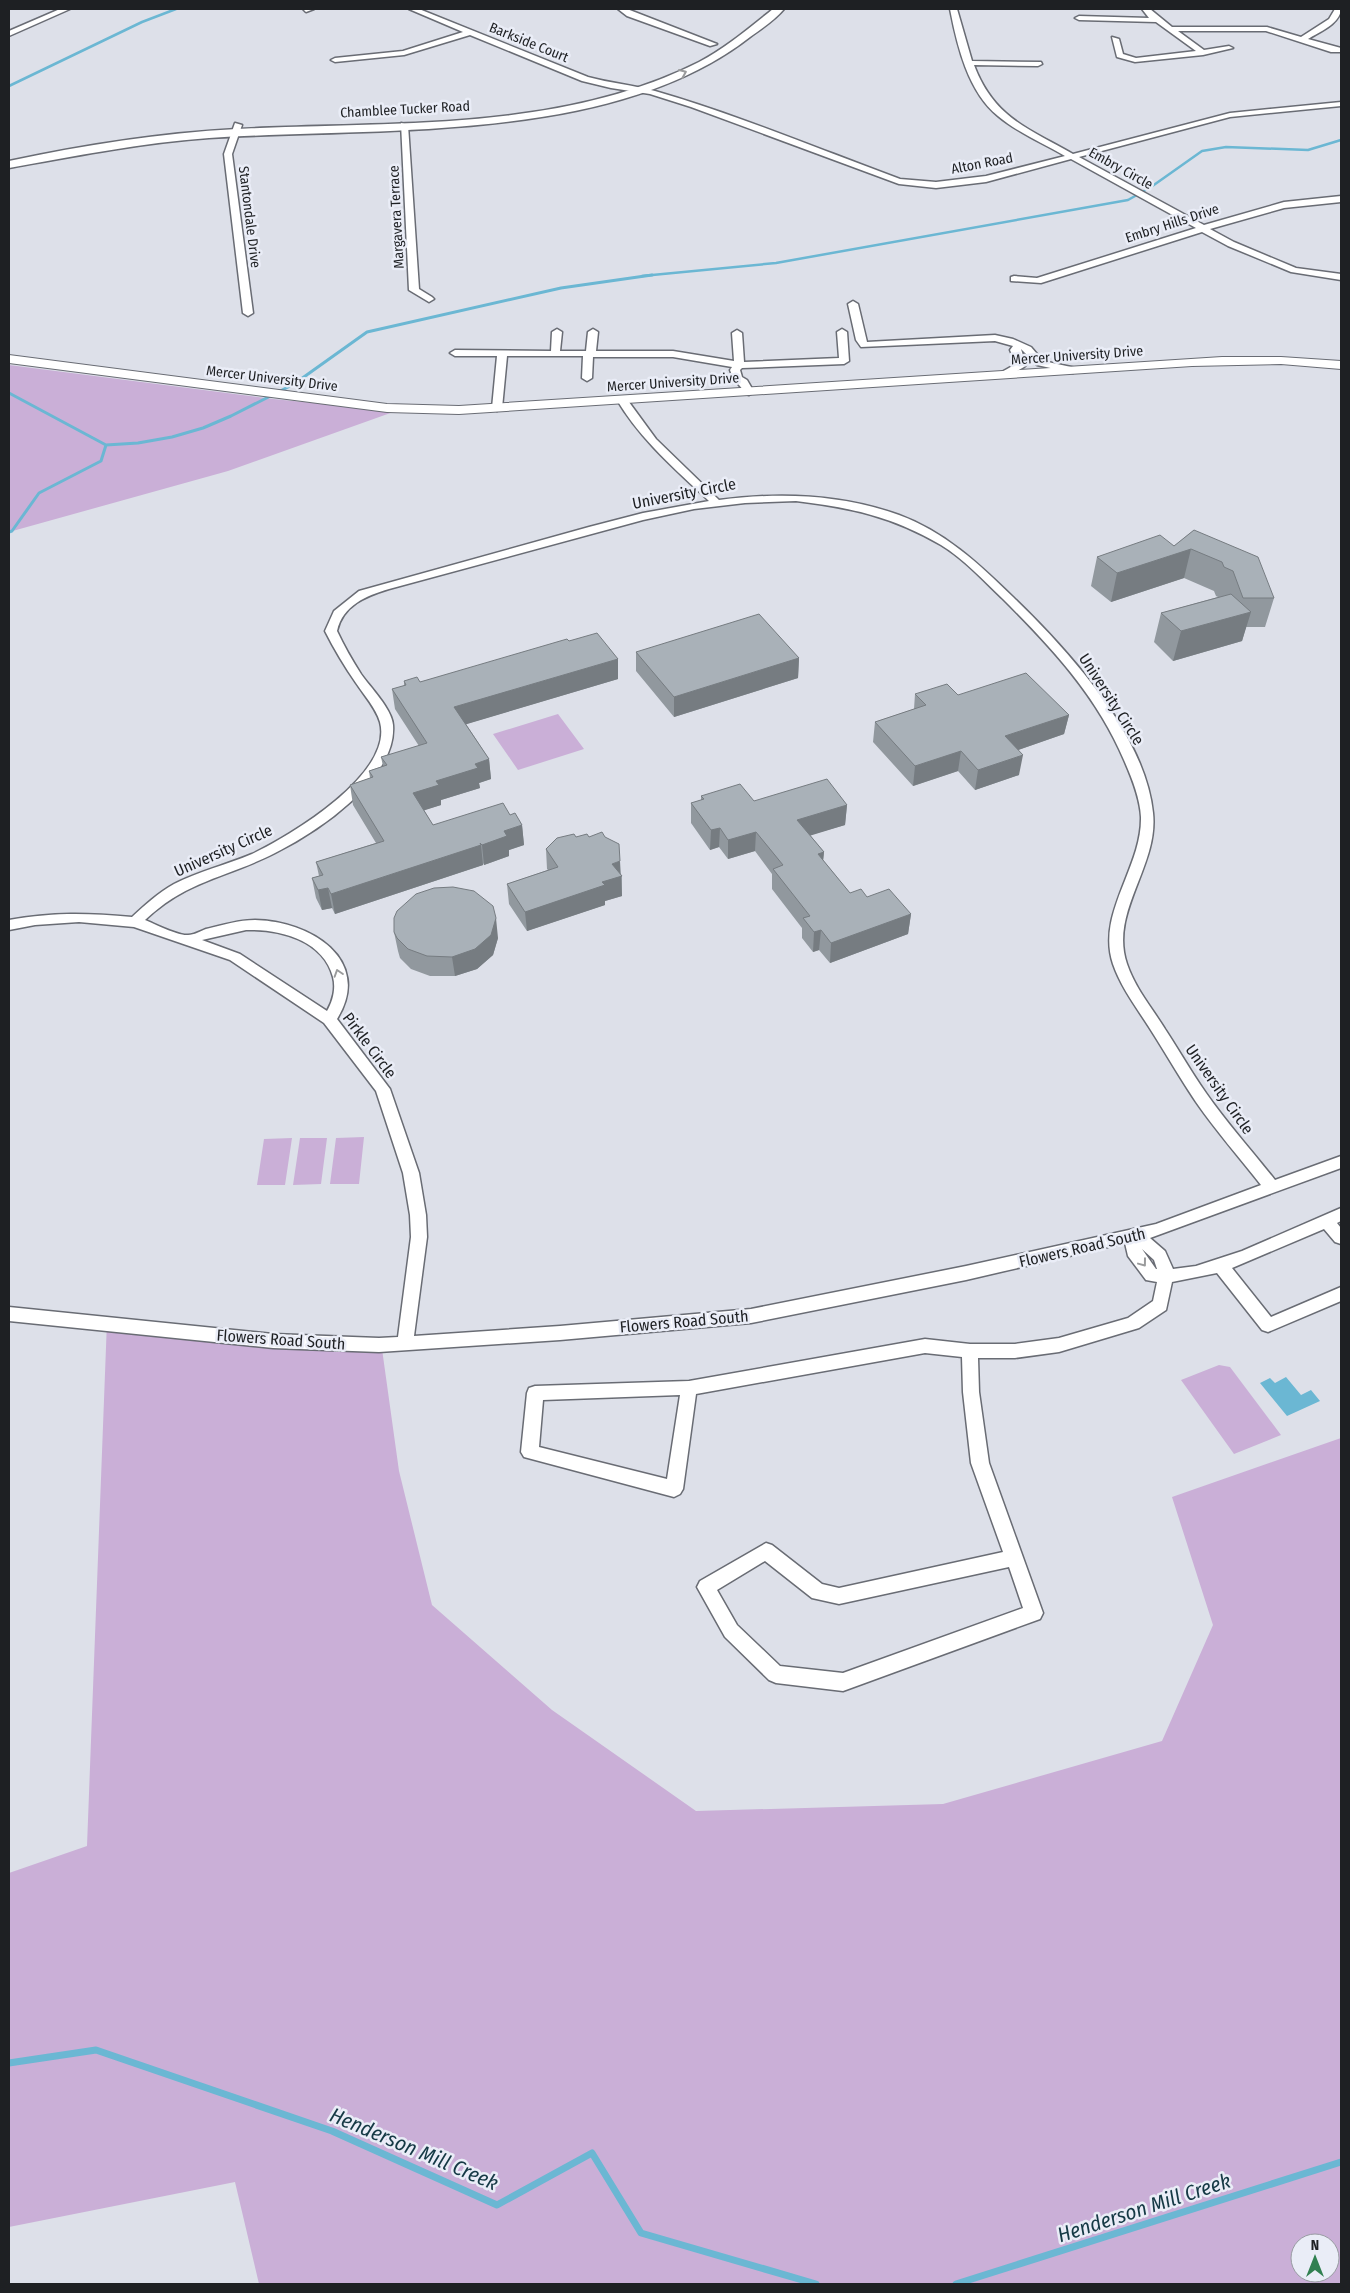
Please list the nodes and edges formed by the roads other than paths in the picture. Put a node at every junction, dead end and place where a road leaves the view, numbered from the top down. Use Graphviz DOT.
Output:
graph roads {
  1 [pos="66,9"];
  2 [pos="413,9"];
  3 [pos="622,9"];
  4 [pos="779,9"];
  5 [pos="953,9"];
  6 [pos="1146,9"];
  7 [pos="1338,9"];
  8 [pos="1079,18"];
  9 [pos="1159,20"];
  10 [pos="1173,29"];
  11 [pos="471,32"];
  12 [pos="9,34"];
  13 [pos="1115,39"];
  14 [pos="1302,40"];
  15 [pos="717,41"];
  16 [pos="1229,48"];
  17 [pos="1341,50"];
  18 [pos="1203,53"];
  19 [pos="335,60"];
  20 [pos="969,63"];
  21 [pos="1038,64"];
  22 [pos="618,88"];
  23 [pos="637,90"];
  24 [pos="1341,104"];
  25 [pos="404,125"];
  26 [pos="236,129"];
  27 [pos="9,155"];
  28 [pos="1073,156"];
  29 [pos="9,165"];
  30 [pos="1341,199"];
  31 [pos="1202,228"];
  32 [pos="1341,277"];
  33 [pos="1014,279"];
  34 [pos="429,299"];
  35 [pos="853,304"];
  36 [pos="248,313"];
  37 [pos="558,332"];
  38 [pos="594,332"];
  39 [pos="842,332"];
  40 [pos="737,333"];
  41 [pos="1018,346"];
  42 [pos="455,353"];
  43 [pos="589,354"];
  44 [pos="502,355"];
  45 [pos="555,355"];
  46 [pos="9,359"];
  47 [pos="1035,360"];
  48 [pos="1020,361"];
  49 [pos="739,365"];
  50 [pos="1341,365"];
  51 [pos="1075,371"];
  52 [pos="1003,375"];
  53 [pos="587,378"];
  54 [pos="746,387"];
  55 [pos="622,400"];
  56 [pos="497,408"];
  57 [pos="715,501"];
  58 [pos="135,922"];
  59 [pos="9,925"];
  60 [pos="188,940"];
  61 [pos="329,1019"];
  62 [pos="1341,1162"];
  63 [pos="1272,1188"];
  64 [pos="1341,1214"];
  65 [pos="1326,1221"];
  66 [pos="1132,1236"];
  67 [pos="1341,1238"];
  68 [pos="1221,1266"];
  69 [pos="1166,1278"];
  70 [pos="1341,1294"];
  71 [pos="9,1314"];
  72 [pos="405,1342"];
  73 [pos="970,1351"];
  74 [pos="689,1388"];
  75 [pos="1013,1558"];
  1 -- 12 [label="street"];
  2 -- 11 [label="street, Barkside Court"];
  3 -- 15 [label="street"];
  23 -- 4 [label="main road, Chamblee Tucker Road, one-way"];
  5 -- 20 [label="street, Embry Circle"];
  6 -- 9 [label="street"];
  7 -- 14 [label="street"];
  8 -- 9 [label="street"];
  9 -- 10 [label="street"];
  10 -- 14 [label="street"];
  10 -- 18 [label="street"];
  11 -- 19 [label="street"];
  11 -- 22 [label="street, Barkside Court"];
  13 -- 18 [label="street"];
  14 -- 17 [label="street"];
  15 -- 22 [label="main road, Chamblee Tucker Road"];
  16 -- 18 [label="street"];
  20 -- 21 [label="street"];
  20 -- 28 [label="street, Embry Circle"];
  22 -- 23 [label="street, Barkside Court"];
  22 -- 26 [label="main road, Chamblee Tucker Road"];
  23 -- 25 [label="main road, Chamblee Tucker Road"];
  23 -- 28 [label="street, Alton Road"];
  24 -- 28 [label="street, Alton Road"];
  25 -- 26 [label="main road, Chamblee Tucker Road"];
  25 -- 34 [label="street, Margavera Terrace"];
  26 -- 27 [label="main road, Chamblee Tucker Road"];
  26 -- 29 [label="main road, Chamblee Tucker Road"];
  26 -- 36 [label="street, Stantondale Drive"];
  28 -- 31 [label="street, Embry Circle"];
  30 -- 31 [label="street, Embry Hills Drive"];
  31 -- 32 [label="street, Embry Circle"];
  31 -- 33 [label="street, Embry Hills Drive"];
  35 -- 41 [label="street"];
  37 -- 45 [label="street"];
  38 -- 43 [label="street"];
  39 -- 49 [label="street"];
  40 -- 49 [label="street"];
  41 -- 47 [label="street"];
  41 -- 48 [label="street"];
  42 -- 44 [label="street"];
  43 -- 45 [label="street"];
  43 -- 49 [label="street"];
  43 -- 53 [label="street"];
  44 -- 45 [label="street"];
  44 -- 56 [label="street"];
  46 -- 56 [label="street, Mercer University Drive"];
  47 -- 48 [label="street"];
  47 -- 51 [label="street"];
  48 -- 52 [label="street"];
  49 -- 54 [label="street"];
  50 -- 51 [label="street, Mercer University Drive"];
  51 -- 52 [label="street, Mercer University Drive"];
  52 -- 54 [label="street, Mercer University Drive"];
  54 -- 55 [label="street, Mercer University Drive"];
  55 -- 56 [label="street, Mercer University Drive"];
  55 -- 57 [label="street"];
  57 -- 58 [label="street, University Circle"];
  57 -- 63 [label="street, University Circle"];
  58 -- 59 [label="street, Pirkle Circle"];
  58 -- 60 [label="street, Pirkle Circle"];
  60 -- 61 [label="street, Pirkle Circle"];
  61 -- 60 [label="street, one-way"];
  61 -- 72 [label="street, Pirkle Circle"];
  62 -- 63 [label="street, Flowers Road South"];
  63 -- 66 [label="street, Flowers Road South"];
  64 -- 65 [label="street"];
  65 -- 67 [label="street"];
  65 -- 68 [label="street"];
  66 -- 69 [label="street"];
  66 -- 72 [label="street, Flowers Road South"];
  68 -- 69 [label="street"];
  68 -- 70 [label="street"];
  69 -- 73 [label="street"];
  71 -- 72 [label="street, Flowers Road South"];
  73 -- 74 [label="street"];
  73 -- 75 [label="street"];
  74 -- 74 [label="street"];
  75 -- 75 [label="street"];
}
